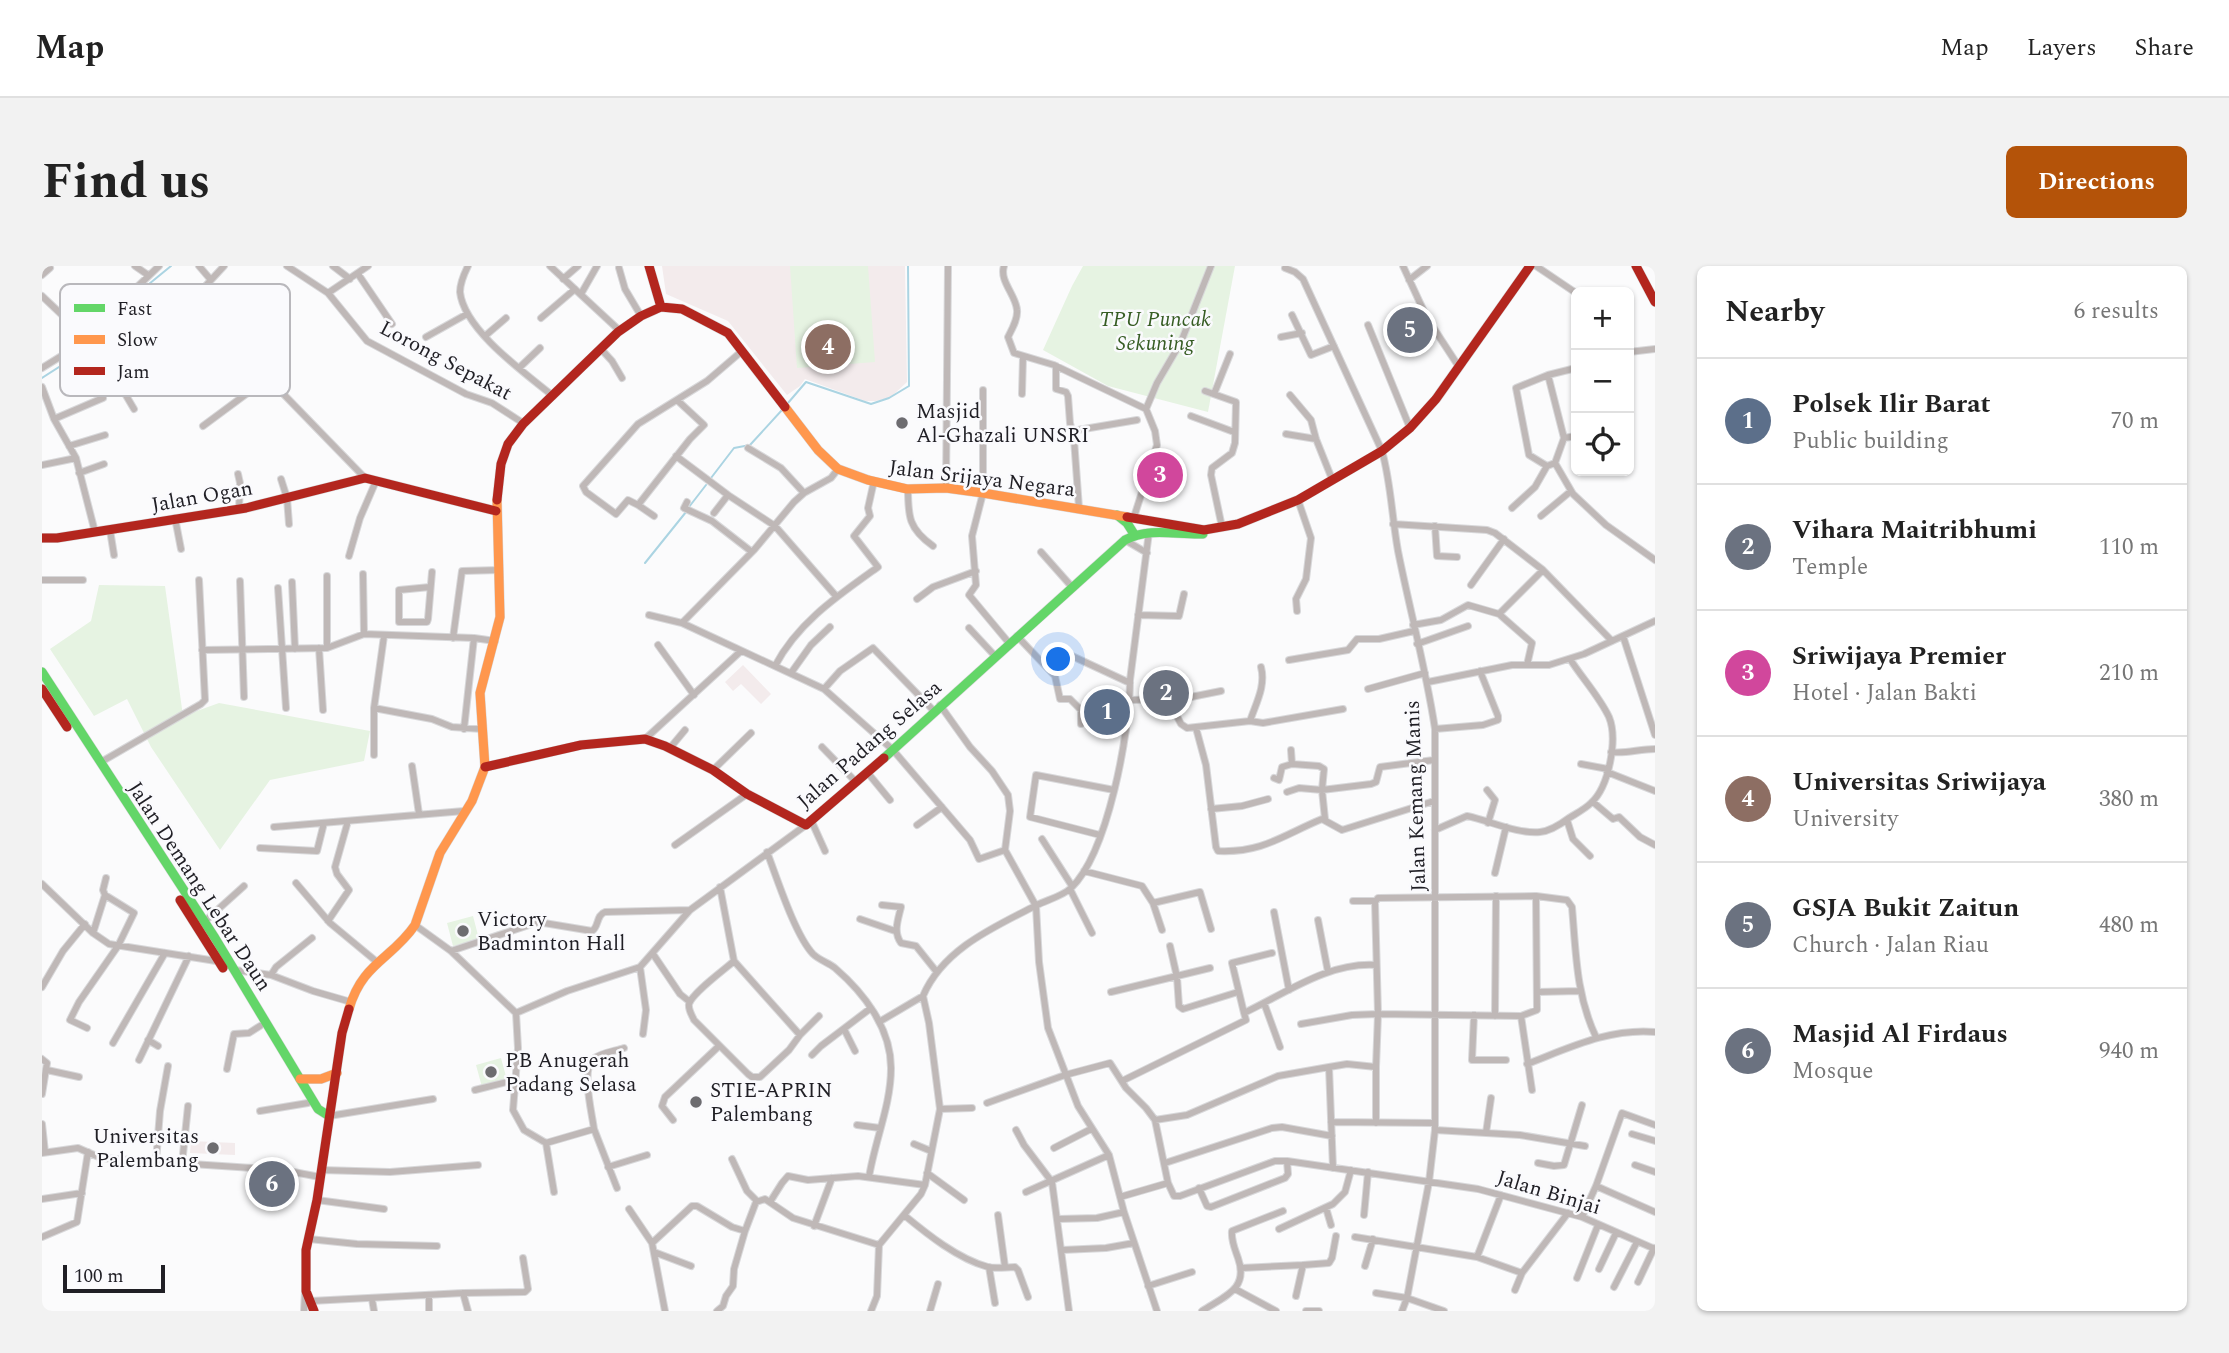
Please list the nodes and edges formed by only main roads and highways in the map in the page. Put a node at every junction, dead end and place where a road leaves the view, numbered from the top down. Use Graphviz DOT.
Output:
graph roads {
  1 [pos="649,266"];
  2 [pos="1530,266"];
  3 [pos="1638,267"];
  4 [pos="1655,302"];
  5 [pos="661,307"];
  6 [pos="496,511"];
  7 [pos="1116,514"];
  8 [pos="1238,524"];
  9 [pos="1134,534"];
  10 [pos="42,538"];
  11 [pos="42,672"];
  12 [pos="42,691"];
  13 [pos="485,768"];
  14 [pos="227,964"];
  15 [pos="337,1073"];
  16 [pos="300,1079"];
  17 [pos="329,1120"];
  18 [pos="314,1311"];
  1 -- 5 [label="main road"];
  2 -- 8 [label="main road"];
  3 -- 4 [label="main road"];
  5 -- 6 [label="main road"];
  5 -- 7 [label="main road, Jalan Srijaya Negara"];
  6 -- 10 [label="main road, Jalan Ogan"];
  6 -- 13 [label="main road"];
  7 -- 8 [label="main road, Jalan Srijaya Negara"];
  7 -- 9 [label="main road"];
  8 -- 9 [label="main road, Jalan Padang Selasa"];
  9 -- 13 [label="main road, Jalan Padang Selasa"];
  11 -- 14 [label="main road, Jalan Demang Lebar Daun"];
  12 -- 14 [label="main road, Jalan Demang Lebar Daun"];
  13 -- 15 [label="main road"];
  14 -- 16 [label="main road, Jalan Demang Lebar Daun"];
  14 -- 17 [label="main road, Jalan Demang Lebar Daun"];
  15 -- 16 [label="main road"];
  15 -- 17 [label="main road"];
  16 -- 17 [label="main road, Jalan Demang Lebar Daun"];
  17 -- 18 [label="main road"];
}
